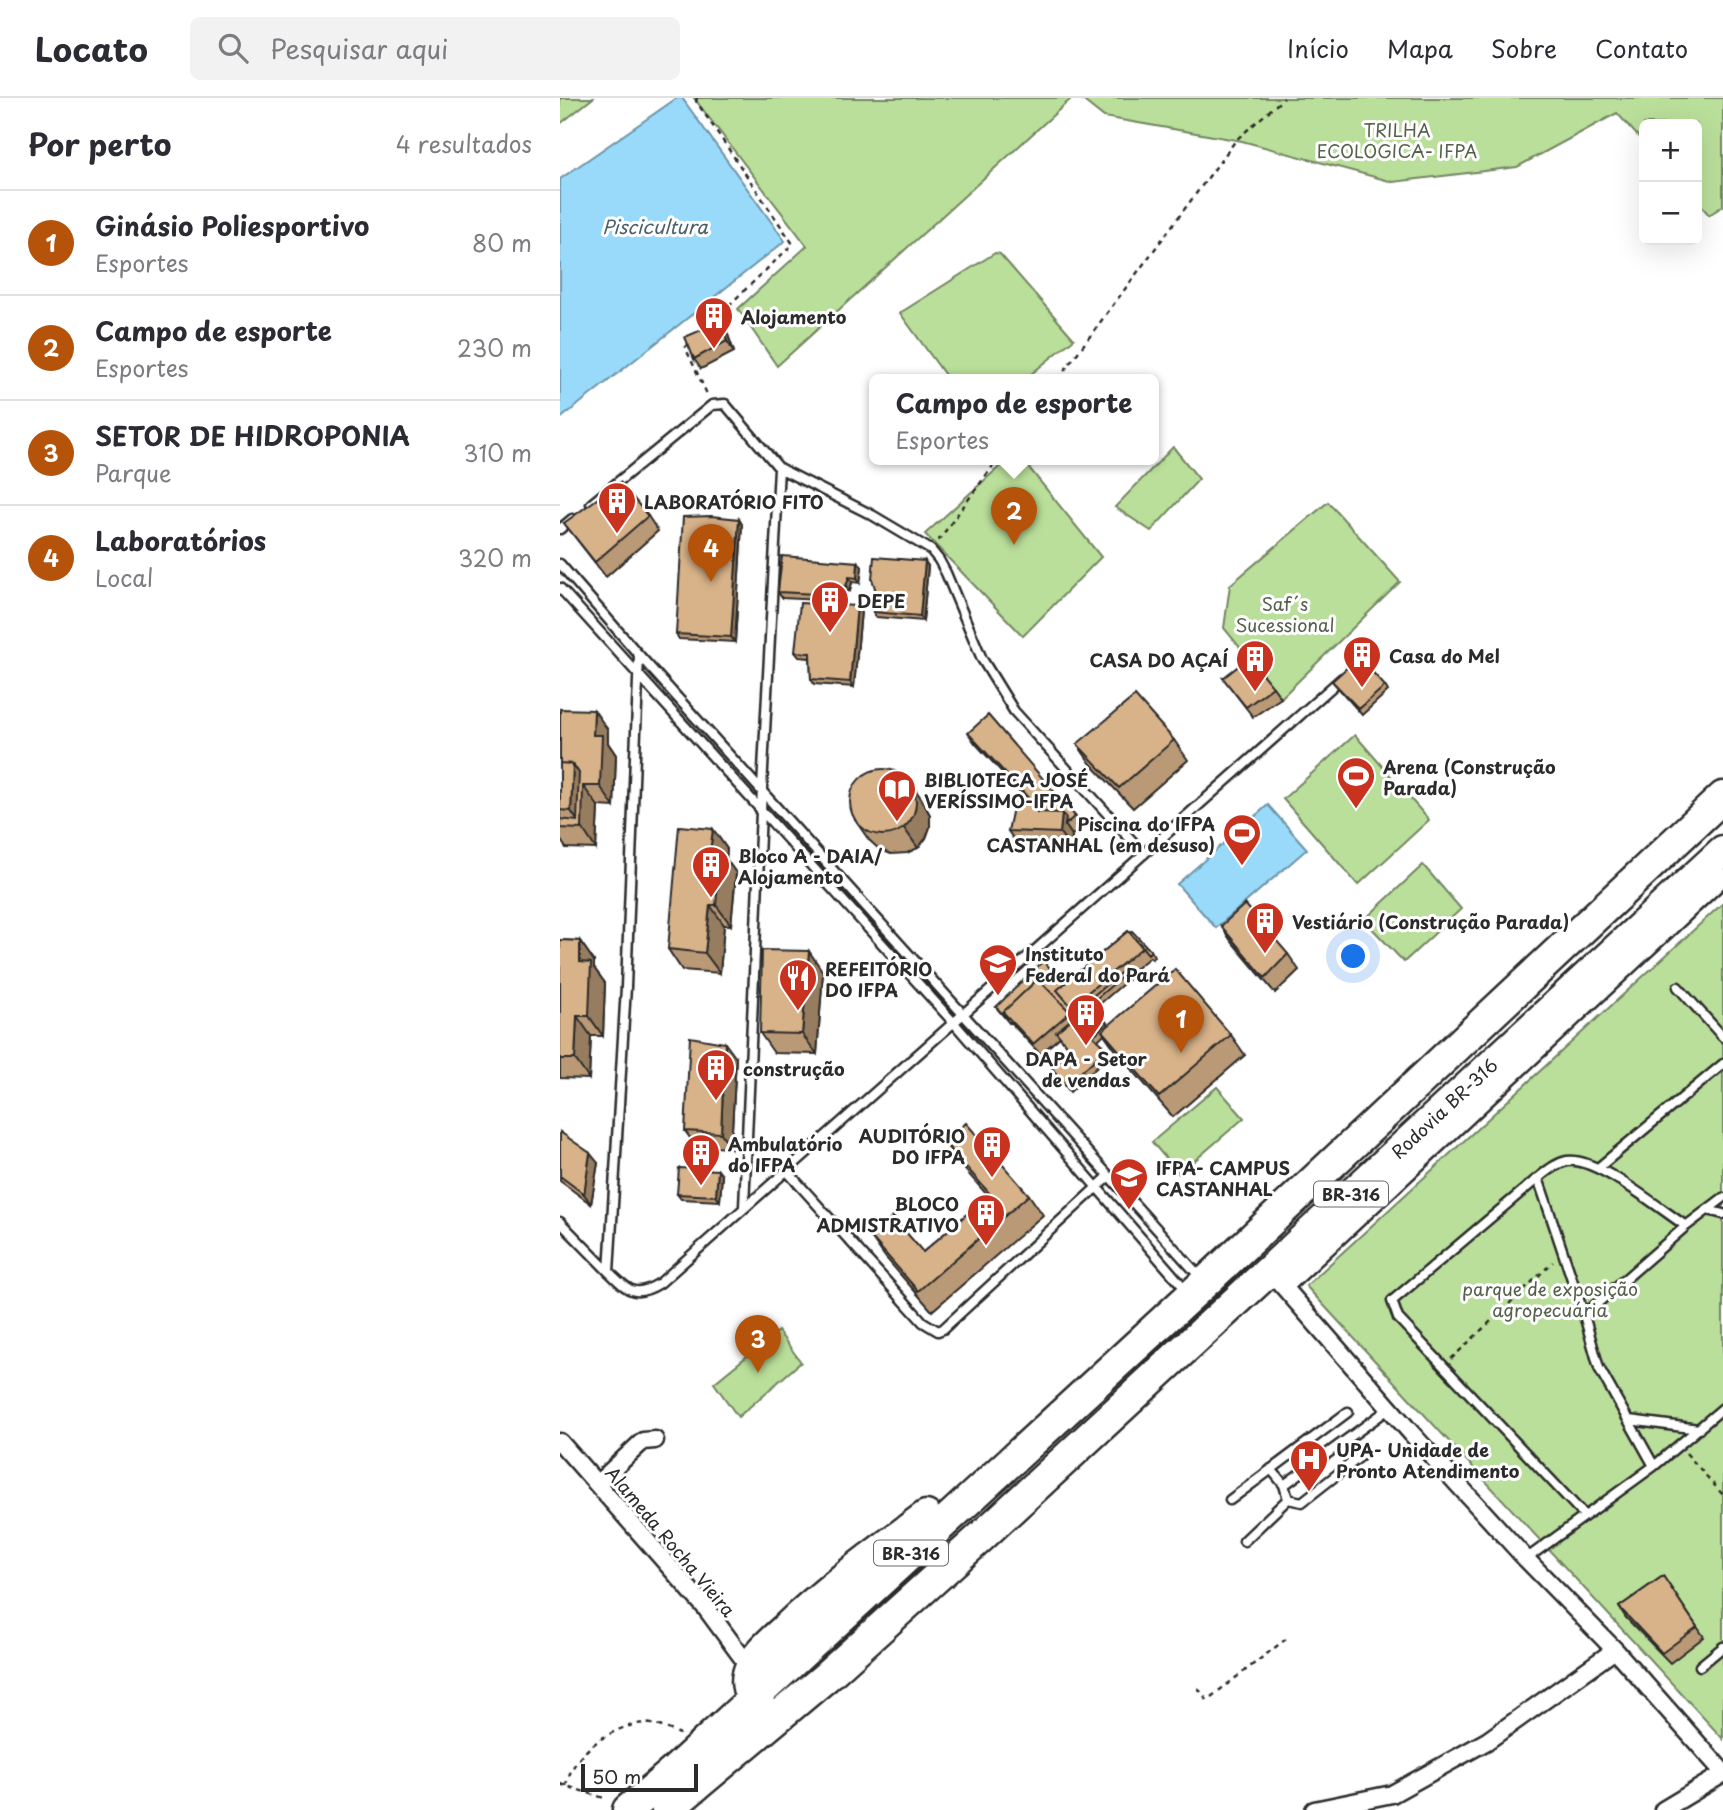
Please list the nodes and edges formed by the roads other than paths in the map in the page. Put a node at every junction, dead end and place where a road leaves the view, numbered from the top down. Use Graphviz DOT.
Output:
graph roads {
  1 [pos="779,468"];
  2 [pos="560,529"];
  3 [pos="560,564"];
  4 [pos="560,589"];
  5 [pos="639,655"];
  6 [pos="1352,669"];
  7 [pos="638,677"];
  8 [pos="762,788"];
  9 [pos="1723,797"];
  10 [pos="762,812"];
  11 [pos="1723,851"];
  12 [pos="1144,854"];
  13 [pos="1723,877"];
  14 [pos="1678,987"];
  15 [pos="965,1015"];
  16 [pos="954,1023"];
  17 [pos="1723,1037"];
  18 [pos="1723,1064"];
  19 [pos="1598,1168"];
  20 [pos="786,1170"];
  21 [pos="1110,1176"];
  22 [pos="1538,1178"];
  23 [pos="1098,1187"];
  24 [pos="1723,1198"];
  25 [pos="744,1207"];
  26 [pos="1708,1210"];
  27 [pos="1723,1214"];
  28 [pos="560,1222"];
  29 [pos="1686,1226"];
  30 [pos="609,1272"];
  31 [pos="1276,1279"];
  32 [pos="1198,1289"];
  33 [pos="1584,1315"];
  34 [pos="1070,1407"];
  35 [pos="1390,1408"];
  36 [pos="1723,1408"];
  37 [pos="1348,1412"];
  38 [pos="1629,1420"];
  39 [pos="1699,1429"];
  40 [pos="654,1440"];
  41 [pos="560,1442"];
  42 [pos="1362,1455"];
  43 [pos="1654,1466"];
  44 [pos="1271,1469"];
  45 [pos="597,1484"];
  46 [pos="1283,1485"];
  47 [pos="1288,1499"];
  48 [pos="1230,1500"];
  49 [pos="1584,1515"];
  50 [pos="1244,1541"];
  51 [pos="1526,1559"];
  52 [pos="1723,1647"];
  53 [pos="1615,1650"];
  54 [pos="1700,1666"];
  55 [pos="750,1668"];
  56 [pos="752,1698"];
  57 [pos="781,1715"];
  58 [pos="1723,1773"];
  59 [pos="618,1805"];
  60 [pos="667,1810"];
  61 [pos="1314,1810"];
  62 [pos="1663,1810"];
  1 -- 2 [label="lane"];
  1 -- 8 [label="lane"];
  1 -- 12 [label="lane"];
  3 -- 5 [label="lane"];
  4 -- 7 [label="lane"];
  5 -- 7 [label="lane"];
  5 -- 8 [label="lane"];
  6 -- 12 [label="lane"];
  7 -- 10 [label="lane"];
  7 -- 30 [label="lane"];
  8 -- 10 [label="lane"];
  8 -- 15 [label="lane"];
  9 -- 32 [label="highway, Rodovia BR-316 / BR-316"];
  10 -- 16 [label="lane"];
  10 -- 25 [label="lane"];
  11 -- 31 [label="highway, Rodovia BR-316 / BR-316"];
  12 -- 15 [label="lane"];
  13 -- 31 [label="street"];
  14 -- 17 [label="lane"];
  15 -- 16 [label="lane"];
  15 -- 21 [label="lane"];
  16 -- 20 [label="lane"];
  16 -- 23 [label="lane"];
  18 -- 19 [label="lane"];
  19 -- 22 [label="lane"];
  19 -- 29 [label="lane"];
  20 -- 23 [label="lane"];
  20 -- 25 [label="lane"];
  21 -- 23 [label="lane"];
  21 -- 32 [label="lane"];
  22 -- 33 [label="lane"];
  22 -- 49 [label="lane"];
  23 -- 32 [label="lane"];
  24 -- 26 [label="lane"];
  25 -- 30 [label="lane"];
  26 -- 27 [label="lane"];
  26 -- 29 [label="lane"];
  28 -- 30 [label="lane"];
  29 -- 33 [label="lane"];
  31 -- 35 [label="street"];
  31 -- 57 [label="highway, Rodovia BR-316 / BR-316"];
  32 -- 34 [label="highway, Rodovia BR-316 / BR-316"];
  33 -- 38 [label="lane"];
  34 -- 55 [label="highway"];
  34 -- 56 [label="highway, BR-316"];
  35 -- 46 [label="lane"];
  35 -- 51 [label="street"];
  36 -- 39 [label="lane"];
  37 -- 44 [label="lane"];
  38 -- 39 [label="lane"];
  38 -- 43 [label="lane"];
  39 -- 43 [label="lane"];
  40 -- 45 [label="street"];
  41 -- 45 [label="street, Alameda Rocha Vieira"];
  42 -- 47 [label="lane"];
  43 -- 49 [label="lane"];
  44 -- 46 [label="lane"];
  44 -- 48 [label="lane"];
  45 -- 55 [label="street, Alameda Rocha Vieira"];
  46 -- 47 [label="lane"];
  47 -- 50 [label="lane"];
  49 -- 51 [label="lane"];
  51 -- 53 [label="street"];
  52 -- 54 [label="lane"];
  53 -- 58 [label="street"];
  53 -- 61 [label="street"];
  55 -- 56 [label="highway"];
  56 -- 57 [label="highway"];
  56 -- 59 [label="highway, BR-316"];
  57 -- 60 [label="highway, BR-316"];
  58 -- 62 [label="street"];
}
